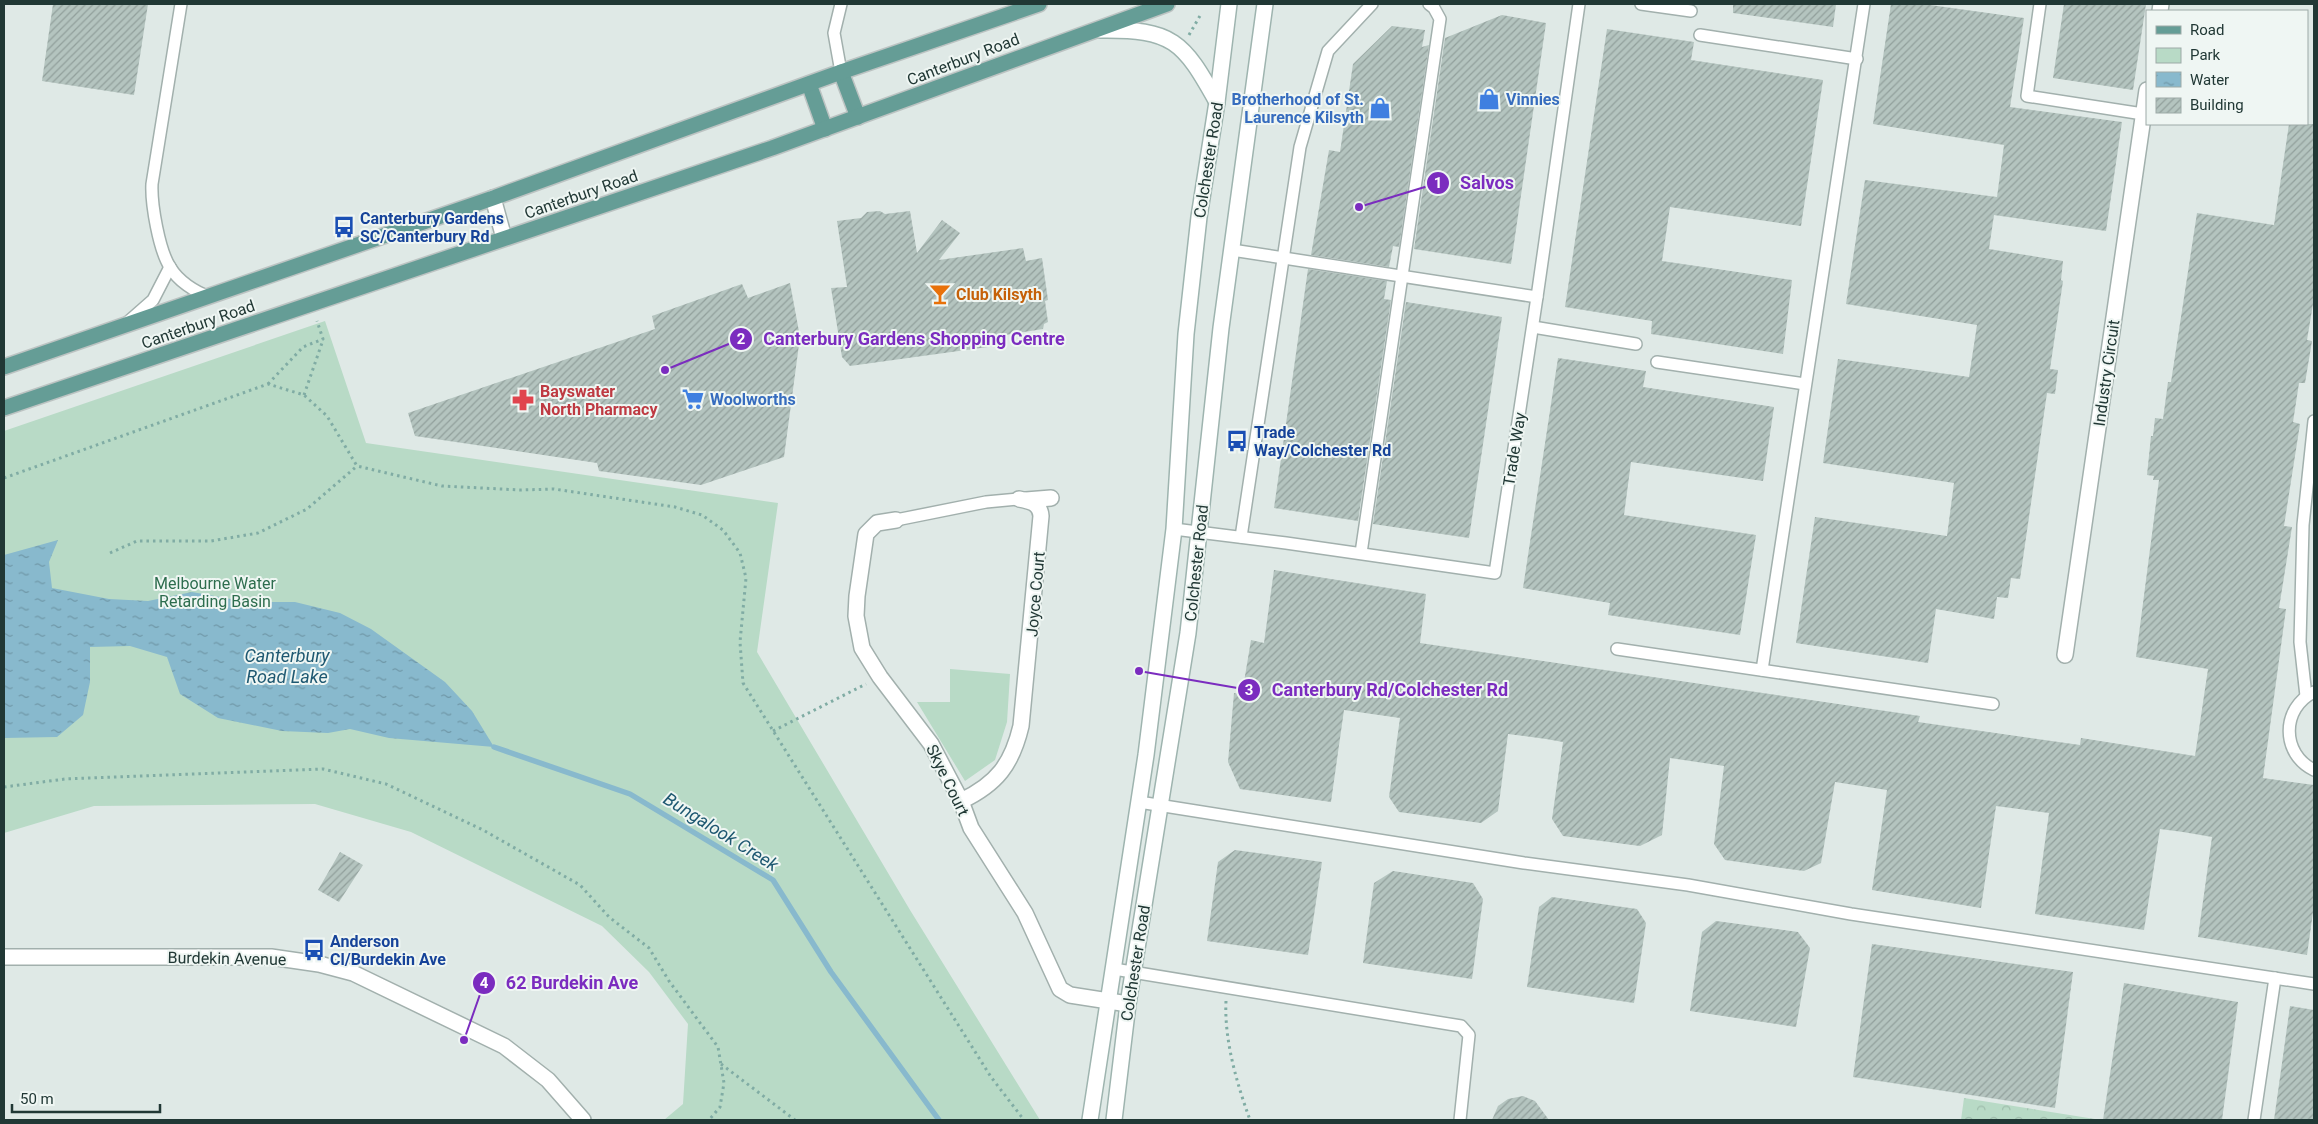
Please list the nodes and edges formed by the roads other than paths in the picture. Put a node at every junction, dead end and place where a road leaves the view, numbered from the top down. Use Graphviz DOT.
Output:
graph roads {
  1 [pos="180,4"];
  2 [pos="841,4"];
  3 [pos="1039,4"];
  4 [pos="1167,4"];
  5 [pos="1229,4"];
  6 [pos="1265,4"];
  7 [pos="1372,4"];
  8 [pos="1578,4"];
  9 [pos="1641,4"];
  10 [pos="1864,4"];
  11 [pos="2040,4"];
  12 [pos="1436,5"];
  13 [pos="1691,11"];
  14 [pos="1092,30"];
  15 [pos="1700,35"];
  16 [pos="1857,59"];
  17 [pos="841,72"];
  18 [pos="810,84"];
  19 [pos="2146,96"];
  20 [pos="1217,102"];
  21 [pos="2143,114"];
  22 [pos="858,117"];
  23 [pos="825,129"];
  24 [pos="493,198"];
  25 [pos="504,238"];
  26 [pos="1232,250"];
  27 [pos="1282,258"];
  28 [pos="170,267"];
  29 [pos="1403,276"];
  30 [pos="210,297"];
  31 [pos="1537,297"];
  32 [pos="123,326"];
  33 [pos="1533,327"];
  34 [pos="1636,344"];
  35 [pos="1657,362"];
  36 [pos="4,367"];
  37 [pos="1805,384"];
  38 [pos="4,408"];
  39 [pos="2314,420"];
  40 [pos="1022,500"];
  41 [pos="896,520"];
  42 [pos="1174,529"];
  43 [pos="1200,531"];
  44 [pos="1241,537"];
  45 [pos="1361,553"];
  46 [pos="1617,648"];
  47 [pos="2065,656"];
  48 [pos="1762,670"];
  49 [pos="2310,694"];
  50 [pos="1993,704"];
  51 [pos="2314,770"];
  52 [pos="961,801"];
  53 [pos="1139,802"];
  54 [pos="1159,805"];
  55 [pos="4,957"];
  56 [pos="1114,969"];
  57 [pos="1134,972"];
  58 [pos="2275,978"];
  59 [pos="2314,984"];
  60 [pos="1109,1001"];
  61 [pos="1128,1004"];
  62 [pos="583,1120"];
  63 [pos="1090,1120"];
  64 [pos="1114,1120"];
  65 [pos="1460,1120"];
  66 [pos="2254,1120"];
  1 -- 28 [label="lane"];
  2 -- 17 [label="lane"];
  3 -- 17 [label="main road, Canterbury Road"];
  4 -- 14 [label="main road, Canterbury Road"];
  5 -- 20 [label="main road, Colchester Road"];
  6 -- 26 [label="main road, Colchester Road"];
  7 -- 27 [label="lane"];
  8 -- 31 [label="lane, Trade Way"];
  9 -- 13 [label="lane"];
  10 -- 16 [label="lane"];
  11 -- 21 [label="lane"];
  12 -- 29 [label="lane"];
  14 -- 20 [label="main road"];
  14 -- 22 [label="main road, Canterbury Road"];
  15 -- 16 [label="lane"];
  16 -- 37 [label="lane"];
  17 -- 18 [label="main road, Canterbury Road"];
  17 -- 22 [label="main road"];
  18 -- 23 [label="main road"];
  18 -- 24 [label="main road, Canterbury Road"];
  19 -- 21 [label="main road, Industry Circuit"];
  20 -- 42 [label="main road, Colchester Road"];
  21 -- 47 [label="main road, Industry Circuit"];
  22 -- 23 [label="main road, Canterbury Road"];
  23 -- 25 [label="main road, Canterbury Road"];
  24 -- 25 [label="main road"];
  24 -- 30 [label="main road, Canterbury Road"];
  25 -- 38 [label="main road, Canterbury Road"];
  26 -- 27 [label="lane"];
  26 -- 43 [label="main road, Colchester Road"];
  27 -- 29 [label="lane"];
  27 -- 44 [label="lane"];
  28 -- 30 [label="lane"];
  28 -- 32 [label="lane"];
  29 -- 31 [label="lane"];
  29 -- 45 [label="lane"];
  30 -- 32 [label="main road, Canterbury Road"];
  31 -- 33 [label="lane, Trade Way"];
  32 -- 36 [label="main road, Canterbury Road"];
  33 -- 34 [label="lane"];
  33 -- 45 [label="lane, Trade Way"];
  35 -- 37 [label="lane"];
  37 -- 48 [label="lane"];
  39 -- 49 [label="lane"];
  40 -- 41 [label="lane, Joyce Court"];
  40 -- 52 [label="main road, Joyce Court"];
  41 -- 52 [label="main road, Skye Court"];
  42 -- 43 [label="lane, Trade Way"];
  42 -- 53 [label="main road, Colchester Road"];
  43 -- 44 [label="lane, Trade Way"];
  43 -- 54 [label="main road, Colchester Road"];
  44 -- 45 [label="lane, Trade Way"];
  46 -- 48 [label="lane"];
  48 -- 50 [label="lane"];
  49 -- 51 [label="lane"];
  52 -- 60 [label="main road, Skye Court"];
  53 -- 54 [label="lane"];
  53 -- 56 [label="main road, Colchester Road"];
  54 -- 57 [label="main road, Colchester Road"];
  54 -- 58 [label="lane"];
  55 -- 62 [label="main road, Burdekin Avenue"];
  56 -- 57 [label="lane"];
  56 -- 60 [label="main road, Colchester Road"];
  57 -- 61 [label="main road, Colchester Road"];
  57 -- 65 [label="lane"];
  58 -- 59 [label="lane"];
  58 -- 66 [label="lane"];
  60 -- 61 [label="main road, Skye Court"];
  60 -- 63 [label="main road, Colchester Road"];
  61 -- 64 [label="main road, Colchester Road"];
}
